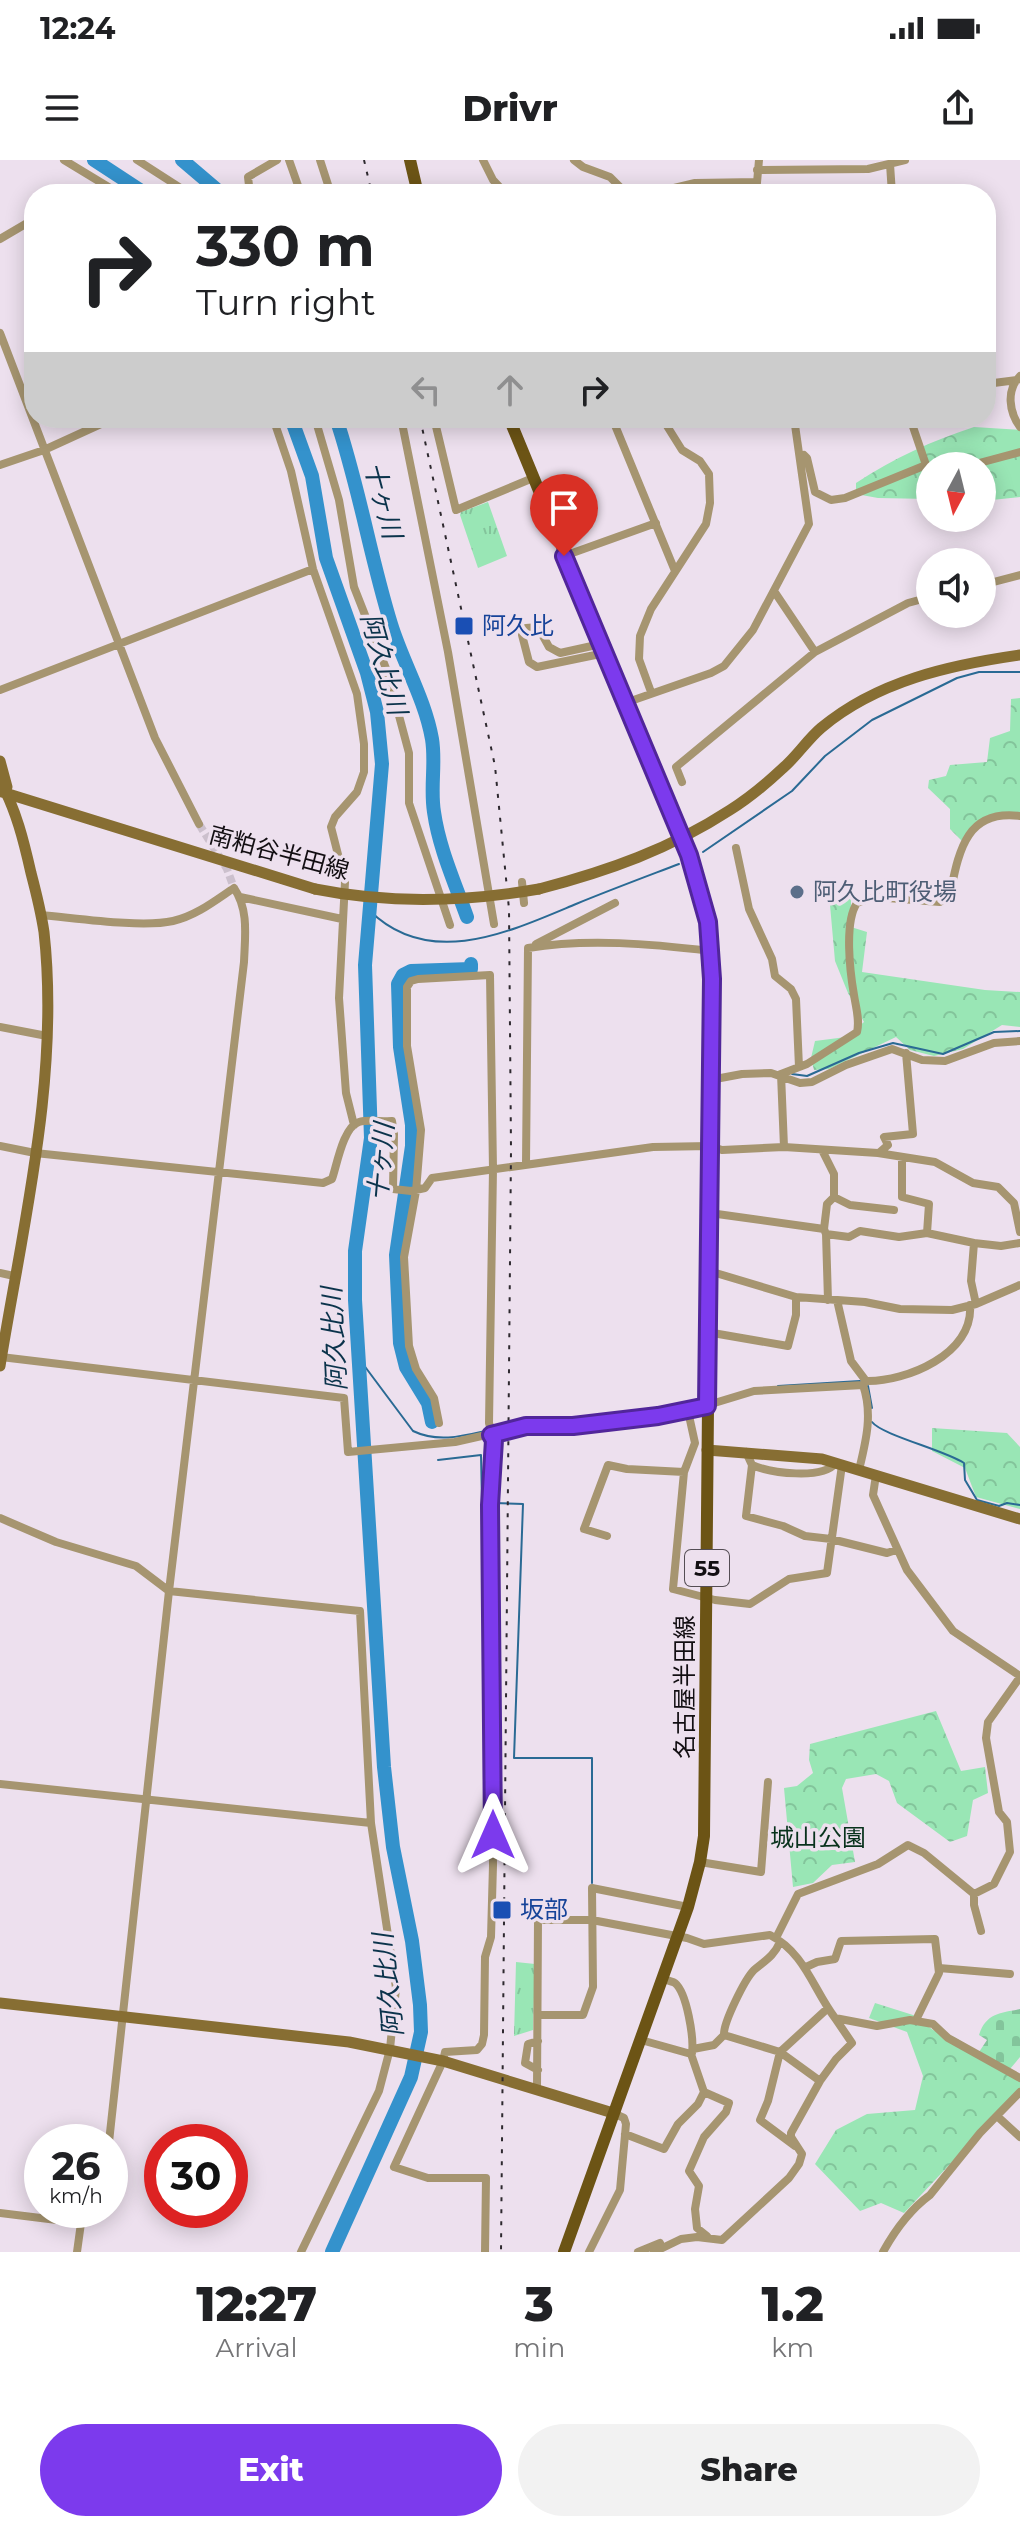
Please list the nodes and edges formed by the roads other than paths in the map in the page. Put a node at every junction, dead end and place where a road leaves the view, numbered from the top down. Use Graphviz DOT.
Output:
graph roads {
  1 [pos="64,160"];
  2 [pos="137,160"];
  3 [pos="277,160"];
  4 [pos="290,160"];
  5 [pos="320,160"];
  6 [pos="410,160"];
  7 [pos="483,160"];
  8 [pos="574,160"];
  9 [pos="759,160"];
  10 [pos="905,160"];
  11 [pos="890,164"];
  12 [pos="757,170"];
  13 [pos="757,182"];
  14 [pos="104,184"];
  15 [pos="174,184"];
  16 [pos="249,184"];
  17 [pos="297,184"];
  18 [pos="328,184"];
  19 [pos="416,184"];
  20 [pos="497,184"];
  21 [pos="617,184"];
  22 [pos="691,184"];
  23 [pos="892,184"];
  24 [pos="24,225"];
  25 [pos="0,239"];
  26 [pos="0,333"];
  27 [pos="1018,379"];
  28 [pos="996,382"];
  29 [pos="24,397"];
  30 [pos="1020,427"];
  31 [pos="36,428"];
  32 [pos="92,428"];
  33 [pos="276,428"];
  34 [pos="318,428"];
  35 [pos="403,428"];
  36 [pos="436,428"];
  37 [pos="513,428"];
  38 [pos="616,428"];
  39 [pos="668,428"];
  40 [pos="796,428"];
  41 [pos="914,428"];
  42 [pos="44,450"];
  43 [pos="923,452"];
  44 [pos="1020,452"];
  45 [pos="801,454"];
  46 [pos="996,458"];
  47 [pos="0,465"];
  48 [pos="916,471"];
  49 [pos="533,478"];
  50 [pos="656,523"];
  51 [pos="564,556"];
  52 [pos="313,569"];
  53 [pos="675,571"];
  54 [pos="1020,575"];
  55 [pos="996,581"];
  56 [pos="774,591"];
  57 [pos="916,601"];
  58 [pos="118,644"];
  59 [pos="549,647"];
  60 [pos="603,648"];
  61 [pos="815,652"];
  62 [pos="1020,655"];
  63 [pos="547,666"];
  64 [pos="0,690"];
  65 [pos="651,692"];
  66 [pos="625,703"];
  67 [pos="0,761"];
  68 [pos="0,781"];
  69 [pos="682,782"];
  70 [pos="4,793"];
  71 [pos="1020,816"];
  72 [pos="199,824"];
  73 [pos="683,839"];
  74 [pos="736,848"];
  75 [pos="522,882"];
  76 [pos="240,897"];
  77 [pos="524,903"];
  78 [pos="615,903"];
  79 [pos="41,915"];
  80 [pos="342,919"];
  81 [pos="494,924"];
  82 [pos="450,925"];
  83 [pos="528,948"];
  84 [pos="711,951"];
  85 [pos="0,1027"];
  86 [pos="47,1036"];
  87 [pos="1020,1041"];
  88 [pos="906,1053"];
  89 [pos="799,1067"];
  90 [pos="781,1074"];
  91 [pos="710,1080"];
  92 [pos="356,1124"];
  93 [pos="0,1146"];
  94 [pos="710,1146"];
  95 [pos="784,1147"];
  96 [pos="822,1150"];
  97 [pos="35,1153"];
  98 [pos="878,1153"];
  99 [pos="902,1157"];
  100 [pos="526,1164"];
  101 [pos="493,1169"];
  102 [pos="217,1171"];
  103 [pos="413,1191"];
  104 [pos="834,1197"];
  105 [pos="894,1210"];
  106 [pos="710,1213"];
  107 [pos="825,1232"];
  108 [pos="1020,1232"];
  109 [pos="927,1233"];
  110 [pos="974,1243"];
  111 [pos="1020,1243"];
  112 [pos="709,1271"];
  113 [pos="0,1273"];
  114 [pos="14,1276"];
  115 [pos="1020,1285"];
  116 [pos="796,1297"];
  117 [pos="833,1300"];
  118 [pos="973,1304"];
  119 [pos="707,1332"];
  120 [pos="1,1362"];
  121 [pos="194,1380"];
  122 [pos="865,1383"];
  123 [pos="707,1406"];
  124 [pos="688,1411"];
  125 [pos="439,1423"];
  126 [pos="491,1435"];
  127 [pos="707,1450"];
  128 [pos="746,1451"];
  129 [pos="839,1464"];
  130 [pos="752,1465"];
  131 [pos="859,1470"];
  132 [pos="684,1472"];
  133 [pos="876,1475"];
  134 [pos="0,1518"];
  135 [pos="1020,1519"];
  136 [pos="607,1536"];
  137 [pos="831,1539"];
  138 [pos="896,1550"];
  139 [pos="169,1591"];
  140 [pos="707,1598"];
  141 [pos="1020,1676"];
  142 [pos="768,1782"];
  143 [pos="0,1784"];
  144 [pos="146,1799"];
  145 [pos="371,1823"];
  146 [pos="700,1862"];
  147 [pos="974,1894"];
  148 [pos="688,1907"];
  149 [pos="592,1920"];
  150 [pos="981,1931"];
  151 [pos="678,1937"];
  152 [pos="778,1940"];
  153 [pos="806,1967"];
  154 [pos="939,1968"];
  155 [pos="1010,1974"];
  156 [pos="662,1979"];
  157 [pos="0,2003"];
  158 [pos="828,2008"];
  159 [pos="538,2015"];
  160 [pos="122,2016"];
  161 [pos="835,2018"];
  162 [pos="916,2020"];
  163 [pos="724,2035"];
  164 [pos="641,2040"];
  165 [pos="393,2050"];
  166 [pos="692,2052"];
  167 [pos="780,2052"];
  168 [pos="443,2061"];
  169 [pos="1020,2078"];
  170 [pos="820,2081"];
  171 [pos="537,2089"];
  172 [pos="704,2092"];
  173 [pos="1020,2092"];
  174 [pos="613,2113"];
  175 [pos="997,2116"];
  176 [pos="111,2124"];
  177 [pos="625,2134"];
  178 [pos="1020,2137"];
  179 [pos="797,2147"];
  180 [pos="0,2213"];
  181 [pos="24,2216"];
  182 [pos="80,2228"];
  183 [pos="681,2239"];
  184 [pos="716,2241"];
  185 [pos="77,2252"];
  186 [pos="301,2252"];
  187 [pos="485,2252"];
  188 [pos="564,2252"];
  189 [pos="589,2252"];
  190 [pos="638,2252"];
  191 [pos="654,2252"];
  192 [pos="720,2252"];
  193 [pos="883,2252"];
  1 -- 14 [label="street"];
  2 -- 15 [label="street"];
  3 -- 16 [label="street"];
  4 -- 17 [label="street"];
  5 -- 18 [label="street"];
  6 -- 19 [label="main road"];
  7 -- 20 [label="street"];
  8 -- 21 [label="street"];
  9 -- 12 [label="street"];
  10 -- 11 [label="street"];
  11 -- 12 [label="street"];
  11 -- 23 [label="street"];
  12 -- 13 [label="street"];
  13 -- 22 [label="street"];
  24 -- 25 [label="street"];
  26 -- 29 [label="street"];
  27 -- 28 [label="street"];
  27 -- 30 [label="street"];
  31 -- 42 [label="street"];
  32 -- 42 [label="street"];
  33 -- 52 [label="street"];
  34 -- 82 [label="street"];
  35 -- 81 [label="street"];
  36 -- 49 [label="street"];
  37 -- 49 [label="main road, 名古屋半田線 / 55"];
  38 -- 50 [label="street"];
  39 -- 53 [label="street"];
  40 -- 45 [label="street"];
  41 -- 43 [label="street"];
  42 -- 47 [label="street"];
  42 -- 58 [label="street"];
  44 -- 46 [label="street"];
  45 -- 48 [label="street"];
  45 -- 56 [label="street"];
  49 -- 51 [label="main road, 名古屋半田線 / 55"];
  50 -- 51 [label="street"];
  50 -- 53 [label="street"];
  51 -- 60 [label="main road, 名古屋半田線 / 55"];
  52 -- 58 [label="street"];
  52 -- 80 [label="street"];
  53 -- 65 [label="street"];
  54 -- 55 [label="street"];
  56 -- 61 [label="street"];
  56 -- 65 [label="street"];
  57 -- 61 [label="street"];
  58 -- 64 [label="street"];
  58 -- 72 [label="street"];
  59 -- 60 [label="street"];
  59 -- 63 [label="street"];
  59 -- 63 [label="street"];
  60 -- 63 [label="street"];
  60 -- 66 [label="main road, 名古屋半田線 / 55"];
  61 -- 69 [label="street"];
  62 -- 73 [label="street, 南粕谷半田線"];
  65 -- 66 [label="street"];
  66 -- 73 [label="main road, 名古屋半田線 / 55"];
  67 -- 70 [label="street"];
  68 -- 70 [label="street"];
  70 -- 73 [label="street, 南粕谷半田線, bridge"];
  70 -- 79 [label="street"];
  71 -- 89 [label="street"];
  73 -- 84 [label="main road, 名古屋半田線 / 55"];
  74 -- 89 [label="street"];
  75 -- 77 [label="street"];
  76 -- 79 [label="street"];
  76 -- 80 [label="street"];
  76 -- 102 [label="street"];
  78 -- 83 [label="street"];
  79 -- 86 [label="street"];
  80 -- 92 [label="street"];
  83 -- 84 [label="street"];
  83 -- 100 [label="street"];
  84 -- 91 [label="main road, 名古屋半田線 / 55"];
  85 -- 86 [label="street"];
  86 -- 97 [label="street"];
  87 -- 88 [label="street"];
  88 -- 90 [label="street"];
  88 -- 98 [label="street"];
  89 -- 90 [label="street"];
  90 -- 91 [label="street"];
  90 -- 95 [label="street"];
  91 -- 94 [label="main road, 名古屋半田線 / 55"];
  92 -- 102 [label="street"];
  92 -- 103 [label="street"];
  93 -- 97 [label="street"];
  94 -- 95 [label="street"];
  94 -- 100 [label="street"];
  94 -- 106 [label="main road, 名古屋半田線 / 55"];
  95 -- 96 [label="street"];
  96 -- 98 [label="street"];
  96 -- 104 [label="street"];
  97 -- 102 [label="street"];
  97 -- 114 [label="street"];
  98 -- 99 [label="street"];
  99 -- 108 [label="street"];
  99 -- 109 [label="street"];
  100 -- 101 [label="street"];
  101 -- 103 [label="street"];
  101 -- 103 [label="street"];
  101 -- 126 [label="street"];
  102 -- 121 [label="street"];
  103 -- 125 [label="street"];
  104 -- 105 [label="street"];
  104 -- 107 [label="street"];
  106 -- 107 [label="street"];
  106 -- 112 [label="main road, 名古屋半田線 / 55"];
  107 -- 109 [label="street"];
  107 -- 117 [label="street"];
  109 -- 110 [label="street"];
  110 -- 111 [label="street"];
  110 -- 118 [label="street"];
  112 -- 116 [label="street"];
  112 -- 119 [label="main road, 名古屋半田線 / 55"];
  113 -- 114 [label="street"];
  114 -- 120 [label="street"];
  115 -- 118 [label="street"];
  116 -- 117 [label="street"];
  116 -- 119 [label="street"];
  117 -- 118 [label="street"];
  117 -- 122 [label="street"];
  118 -- 122 [label="street"];
  119 -- 123 [label="main road, 名古屋半田線 / 55"];
  120 -- 121 [label="street"];
  121 -- 126 [label="street"];
  121 -- 139 [label="street"];
  122 -- 123 [label="street"];
  122 -- 131 [label="street"];
  123 -- 124 [label="street"];
  123 -- 127 [label="main road, 名古屋半田線 / 55"];
  124 -- 126 [label="street"];
  124 -- 132 [label="street"];
  126 -- 168 [label="street"];
  127 -- 128 [label="street"];
  127 -- 140 [label="main road, 名古屋半田線 / 55"];
  128 -- 129 [label="street"];
  128 -- 130 [label="street"];
  129 -- 130 [label="street"];
  129 -- 131 [label="street"];
  129 -- 137 [label="street"];
  130 -- 137 [label="street"];
  131 -- 133 [label="street"];
  132 -- 136 [label="street"];
  132 -- 140 [label="street"];
  133 -- 135 [label="street"];
  133 -- 138 [label="street"];
  134 -- 139 [label="street"];
  137 -- 138 [label="street"];
  137 -- 140 [label="street"];
  138 -- 141 [label="street"];
  139 -- 144 [label="street"];
  139 -- 145 [label="street"];
  140 -- 146 [label="main road, 名古屋半田線 / 55"];
  141 -- 147 [label="street"];
  142 -- 146 [label="street"];
  143 -- 144 [label="street"];
  144 -- 145 [label="street"];
  144 -- 160 [label="street"];
  145 -- 165 [label="street"];
  146 -- 148 [label="main road, 名古屋半田線 / 55"];
  147 -- 150 [label="street"];
  147 -- 152 [label="street"];
  148 -- 149 [label="street"];
  148 -- 151 [label="main road, 名古屋半田線 / 55"];
  149 -- 151 [label="street"];
  149 -- 159 [label="street"];
  149 -- 159 [label="street"];
  151 -- 152 [label="street"];
  151 -- 156 [label="main road, 名古屋半田線 / 55"];
  152 -- 153 [label="street"];
  152 -- 163 [label="street"];
  153 -- 154 [label="street"];
  153 -- 158 [label="street"];
  154 -- 155 [label="street"];
  154 -- 162 [label="street"];
  156 -- 164 [label="main road, 名古屋半田線 / 55"];
  156 -- 166 [label="street"];
  157 -- 160 [label="street"];
  158 -- 161 [label="street"];
  158 -- 167 [label="street"];
  159 -- 171 [label="street"];
  160 -- 165 [label="street"];
  160 -- 176 [label="street"];
  161 -- 162 [label="street"];
  161 -- 170 [label="street"];
  162 -- 169 [label="street"];
  163 -- 166 [label="street"];
  163 -- 167 [label="street"];
  164 -- 166 [label="street"];
  164 -- 174 [label="main road, 名古屋半田線 / 55"];
  165 -- 168 [label="street"];
  165 -- 186 [label="street"];
  166 -- 172 [label="street"];
  167 -- 170 [label="street"];
  167 -- 179 [label="street"];
  168 -- 171 [label="street"];
  168 -- 187 [label="street"];
  170 -- 179 [label="street"];
  171 -- 174 [label="street"];
  172 -- 177 [label="street"];
  172 -- 184 [label="street"];
  173 -- 175 [label="street"];
  174 -- 177 [label="street"];
  174 -- 188 [label="main road, 名古屋半田線 / 55"];
  175 -- 178 [label="street"];
  175 -- 193 [label="street"];
  177 -- 189 [label="street"];
  179 -- 184 [label="street"];
  180 -- 181 [label="street"];
  182 -- 185 [label="street"];
  183 -- 184 [label="street"];
  183 -- 190 [label="street"];
  183 -- 191 [label="street"];
  184 -- 192 [label="street"];
}
